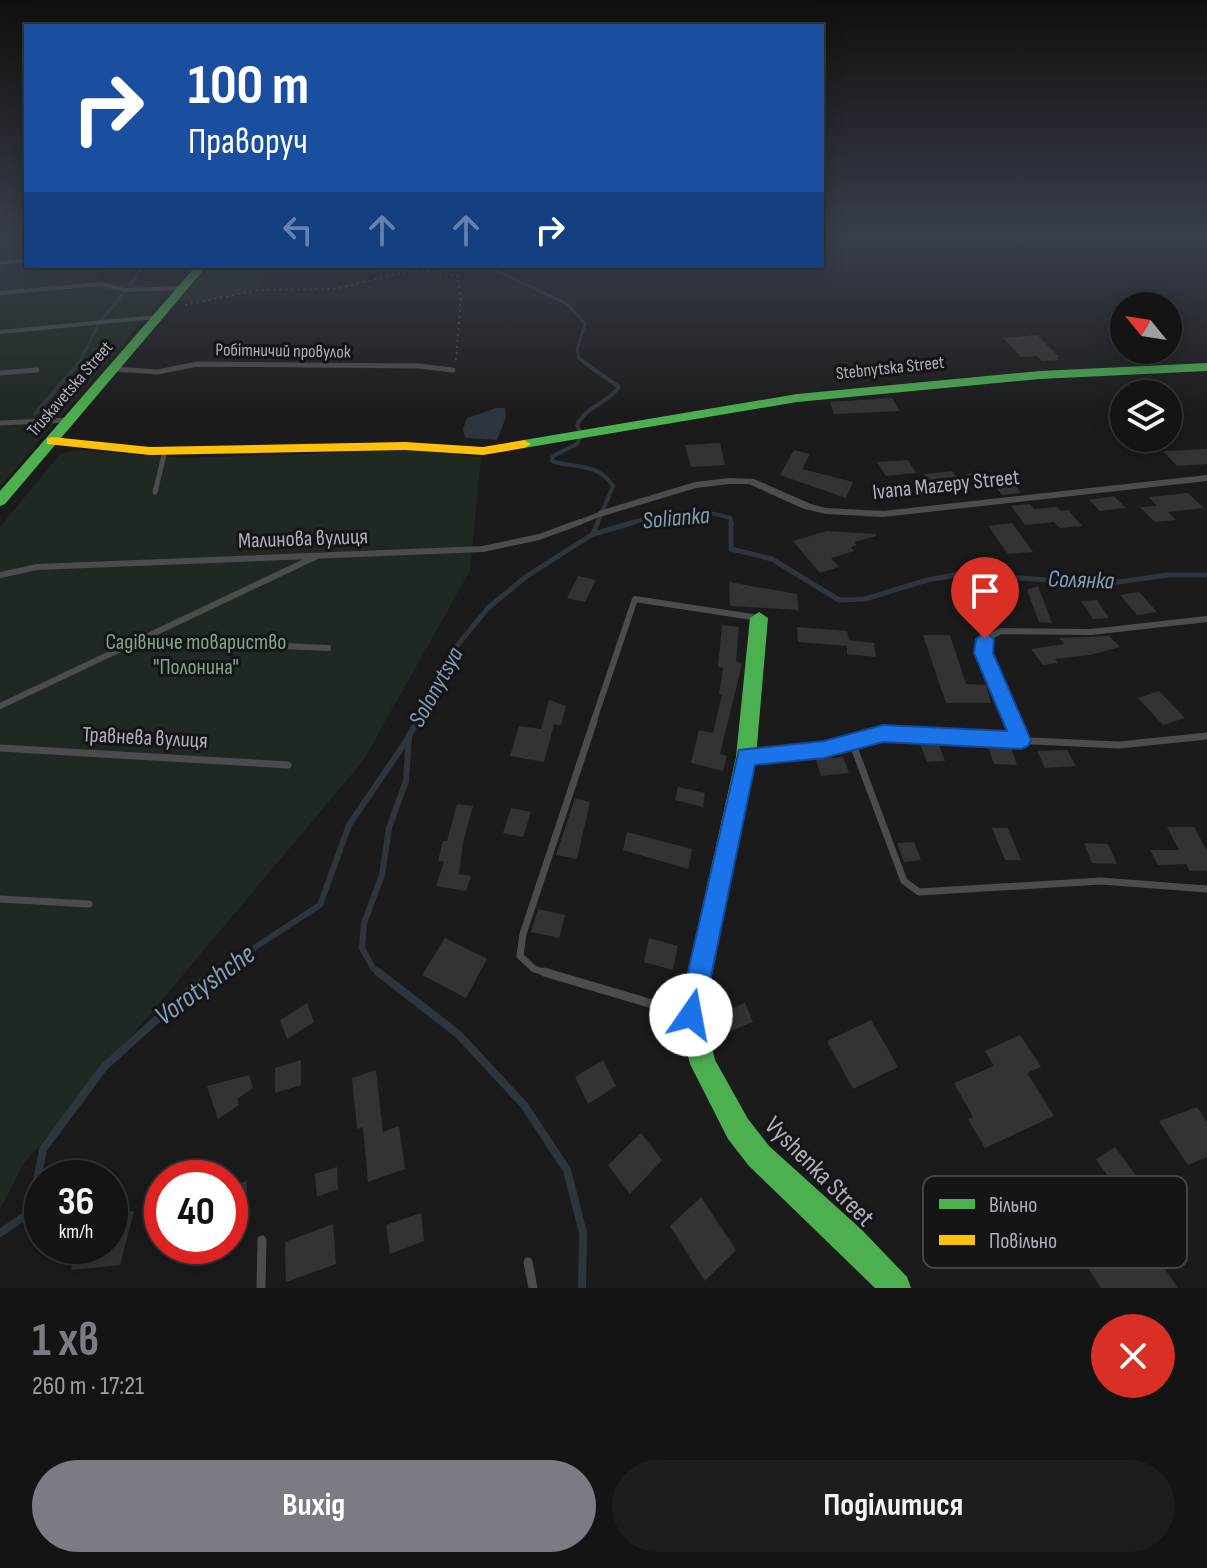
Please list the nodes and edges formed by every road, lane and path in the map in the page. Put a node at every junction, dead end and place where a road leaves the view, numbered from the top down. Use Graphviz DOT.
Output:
graph roads {
  1 [pos="175,297"];
  2 [pos="229,297"];
  3 [pos="461,297"];
  4 [pos="164,310"];
  5 [pos="0,332"];
  6 [pos="1207,367"];
  7 [pos="113,369"];
  8 [pos="450,369"];
  9 [pos="37,370"];
  10 [pos="0,373"];
  11 [pos="69,420"];
  12 [pos="0,423"];
  13 [pos="52,441"];
  14 [pos="165,451"];
  15 [pos="1207,478"];
  16 [pos="155,492"];
  17 [pos="0,501"];
  18 [pos="603,513"];
  19 [pos="318,556"];
  20 [pos="0,575"];
  21 [pos="759,618"];
  22 [pos="1207,619"];
  23 [pos="139,639"];
  24 [pos="328,648"];
  25 [pos="0,706"];
  26 [pos="1207,736"];
  27 [pos="1021,740"];
  28 [pos="852,742"];
  29 [pos="0,748"];
  30 [pos="746,757"];
  31 [pos="288,765"];
  32 [pos="1207,889"];
  33 [pos="0,899"];
  34 [pos="89,904"];
  35 [pos="691,1015"];
  36 [pos="262,1240"];
  37 [pos="528,1262"];
  38 [pos="261,1288"];
  39 [pos="533,1288"];
  40 [pos="896,1288"];
  1 -- 4 [label="street, Truskavetska Street"];
  2 -- 4 [label="path"];
  3 -- 8 [label="path"];
  4 -- 5 [label="lane"];
  4 -- 7 [label="street, Truskavetska Street"];
  6 -- 14 [label="street, Stebnytska Street"];
  7 -- 8 [label="lane, Робітничий провулок"];
  7 -- 11 [label="street, Truskavetska Street"];
  9 -- 10 [label="lane"];
  11 -- 12 [label="lane"];
  11 -- 13 [label="street, Truskavetska Street"];
  13 -- 14 [label="street, Stebnytska Street"];
  13 -- 17 [label="street, Truskavetska Street"];
  14 -- 16 [label="lane"];
  15 -- 18 [label="street, Ivana Mazepy Street"];
  18 -- 19 [label="lane, Малинова вулиця"];
  19 -- 20 [label="lane, Малинова вулиця"];
  19 -- 23 [label="lane"];
  21 -- 30 [label="street, Vyshenka Street"];
  21 -- 35 [label="lane"];
  22 -- 27 [label="lane"];
  23 -- 24 [label="lane"];
  23 -- 25 [label="lane"];
  26 -- 27 [label="lane"];
  27 -- 28 [label="lane"];
  28 -- 30 [label="lane"];
  28 -- 32 [label="lane"];
  29 -- 31 [label="lane, Травнева вулиця"];
  30 -- 35 [label="street, Vyshenka Street"];
  33 -- 34 [label="lane"];
  35 -- 40 [label="street, Vyshenka Street"];
  36 -- 38 [label="lane"];
  37 -- 39 [label="lane"];
}
